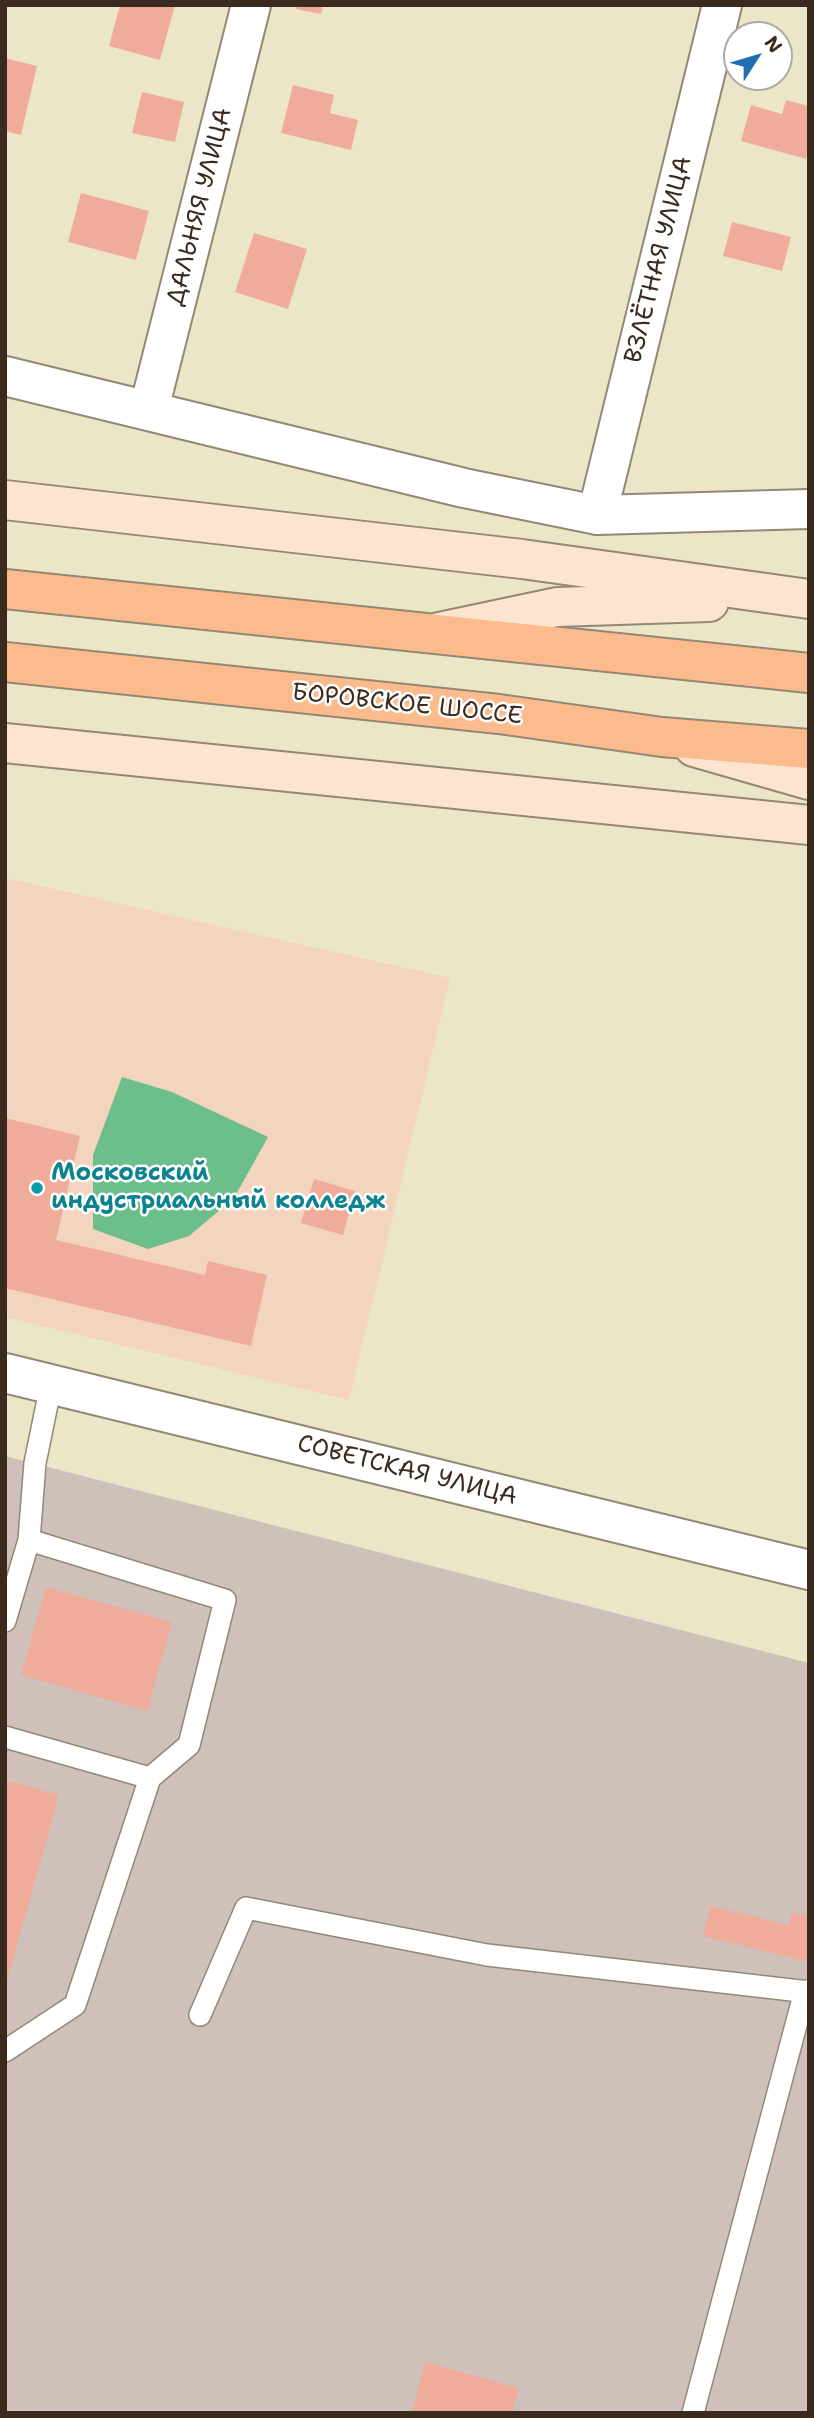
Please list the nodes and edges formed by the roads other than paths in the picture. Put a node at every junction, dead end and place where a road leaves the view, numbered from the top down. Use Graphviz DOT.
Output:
graph roads {
  1 [pos="251,5"];
  2 [pos="722,5"];
  3 [pos="5,376"];
  4 [pos="149,409"];
  5 [pos="5,500"];
  6 [pos="809,509"];
  7 [pos="597,515"];
  8 [pos="5,589"];
  9 [pos="807,599"];
  10 [pos="426,635"];
  11 [pos="5,662"];
  12 [pos="809,673"];
  13 [pos="662,737"];
  14 [pos="5,743"];
  15 [pos="809,749"];
  16 [pos="809,780"];
  17 [pos="809,825"];
  18 [pos="5,1373"];
  19 [pos="51,1385"];
  20 [pos="30,1540"];
  21 [pos="809,1570"];
  22 [pos="5,1621"];
  23 [pos="5,1737"];
  24 [pos="150,1778"];
  25 [pos="807,1991"];
  26 [pos="200,2015"];
  27 [pos="5,2051"];
  28 [pos="694,2413"];
  1 -- 4 [label="street, ДАЛЬНЯЯ УЛИЦА"];
  2 -- 7 [label="street, ВЗЛЁТНАЯ УЛИЦА"];
  3 -- 4 [label="street"];
  4 -- 7 [label="street"];
  5 -- 9 [label="street"];
  6 -- 7 [label="street"];
  8 -- 10 [label="main road"];
  9 -- 10 [label="street"];
  10 -- 12 [label="main road"];
  11 -- 13 [label="main road, БОРОВСКОЕ ШОССЕ"];
  13 -- 15 [label="main road, БОРОВСКОЕ ШОССЕ"];
  13 -- 16 [label="street"];
  14 -- 17 [label="street"];
  18 -- 19 [label="street, СОВЕТСКАЯ УЛИЦА"];
  19 -- 20 [label="lane"];
  19 -- 21 [label="street, СОВЕТСКАЯ УЛИЦА"];
  20 -- 22 [label="lane"];
  20 -- 24 [label="lane"];
  23 -- 24 [label="lane"];
  24 -- 27 [label="lane"];
  25 -- 26 [label="lane"];
  25 -- 28 [label="lane"];
}
